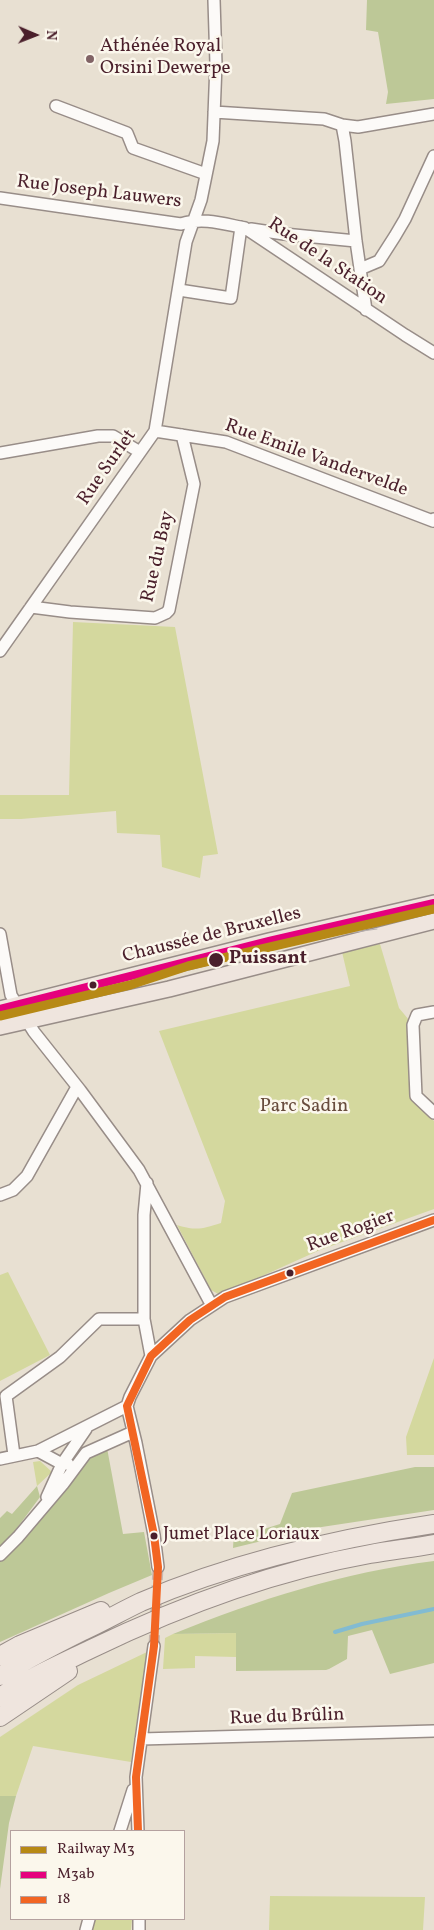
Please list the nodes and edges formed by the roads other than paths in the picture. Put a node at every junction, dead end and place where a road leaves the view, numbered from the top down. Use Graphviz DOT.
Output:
graph roads {
  1 [pos="214,0"];
  2 [pos="56,106"];
  3 [pos="214,112"];
  4 [pos="434,114"];
  5 [pos="342,125"];
  6 [pos="434,156"];
  7 [pos="206,174"];
  8 [pos="0,198"];
  9 [pos="193,220"];
  10 [pos="243,228"];
  11 [pos="356,241"];
  12 [pos="360,269"];
  13 [pos="179,290"];
  14 [pos="366,310"];
  15 [pos="434,353"];
  16 [pos="155,431"];
  17 [pos="182,435"];
  18 [pos="140,452"];
  19 [pos="0,453"];
  20 [pos="434,519"];
  21 [pos="31,607"];
  22 [pos="0,651"];
  23 [pos="434,903"];
  24 [pos="434,921"];
  25 [pos="0,934"];
  26 [pos="0,1009"];
  27 [pos="434,1012"];
  28 [pos="22,1014"];
  29 [pos="0,1027"];
  30 [pos="77,1086"];
  31 [pos="434,1113"];
  32 [pos="147,1183"];
  33 [pos="0,1195"];
  34 [pos="434,1220"];
  35 [pos="211,1304"];
  36 [pos="144,1319"];
  37 [pos="151,1356"];
  38 [pos="127,1406"];
  39 [pos="87,1428"];
  40 [pos="133,1432"];
  41 [pos="38,1451"];
  42 [pos="14,1455"];
  43 [pos="0,1459"];
  44 [pos="62,1464"];
  45 [pos="78,1464"];
  46 [pos="41,1510"];
  47 [pos="434,1524"];
  48 [pos="434,1544"];
  49 [pos="0,1555"];
  50 [pos="158,1567"];
  51 [pos="141,1602"];
  52 [pos="126,1632"];
  53 [pos="154,1646"];
  54 [pos="0,1656"];
  55 [pos="0,1676"];
  56 [pos="0,1697"];
  57 [pos="0,1717"];
  58 [pos="434,1731"];
  59 [pos="141,1739"];
  60 [pos="136,1776"];
  61 [pos="120,1830"];
  62 [pos="138,1830"];
  1 -- 3 [label="street, Rue Surlet"];
  2 -- 7 [label="street"];
  3 -- 5 [label="street"];
  3 -- 7 [label="street, Rue Surlet"];
  4 -- 5 [label="street"];
  5 -- 11 [label="street"];
  6 -- 12 [label="street"];
  7 -- 9 [label="street, Rue Surlet"];
  8 -- 9 [label="street, Rue Joseph Lauwers"];
  9 -- 10 [label="street, Rue de la Station"];
  9 -- 13 [label="street, Rue Surlet"];
  10 -- 11 [label="street"];
  10 -- 13 [label="street"];
  10 -- 14 [label="street, Rue de la Station"];
  11 -- 12 [label="street"];
  12 -- 14 [label="street"];
  13 -- 16 [label="street, Rue Surlet"];
  14 -- 15 [label="street, Rue de la Station"];
  16 -- 17 [label="street, Rue Emile Vandervelde"];
  16 -- 18 [label="street, Rue Surlet"];
  17 -- 20 [label="street, Rue Emile Vandervelde"];
  17 -- 21 [label="street, Rue du Bay"];
  18 -- 19 [label="street"];
  18 -- 21 [label="street, Rue Surlet"];
  21 -- 22 [label="street, Rue Surlet"];
  23 -- 28 [label="main road, Chaussée de Bruxelles"];
  24 -- 28 [label="main road, Chaussée de Bruxelles"];
  25 -- 28 [label="street"];
  26 -- 28 [label="main road, Chaussée de Bruxelles"];
  27 -- 31 [label="street"];
  28 -- 29 [label="main road, Chaussée de Bruxelles"];
  28 -- 30 [label="street"];
  30 -- 32 [label="street"];
  30 -- 33 [label="street"];
  32 -- 35 [label="street"];
  32 -- 36 [label="street"];
  34 -- 35 [label="street, Rue Rogier"];
  35 -- 37 [label="street, Rue Rogier"];
  36 -- 37 [label="street"];
  36 -- 42 [label="street"];
  37 -- 38 [label="street, Rue Rogier"];
  38 -- 39 [label="street"];
  38 -- 40 [label="street"];
  39 -- 41 [label="street"];
  39 -- 44 [label="street"];
  40 -- 45 [label="street"];
  40 -- 50 [label="street"];
  41 -- 42 [label="street"];
  41 -- 44 [label="street"];
  42 -- 43 [label="street"];
  44 -- 45 [label="street"];
  44 -- 46 [label="street"];
  45 -- 46 [label="street"];
  46 -- 49 [label="street"];
  47 -- 51 [label="highway"];
  48 -- 52 [label="highway"];
  51 -- 54 [label="highway"];
  51 -- 55 [label="highway"];
  52 -- 56 [label="highway"];
  52 -- 57 [label="highway"];
  53 -- 59 [label="street"];
  58 -- 59 [label="street, Rue du Brûlin"];
  59 -- 60 [label="street"];
  60 -- 61 [label="street"];
  60 -- 62 [label="street"];
}
